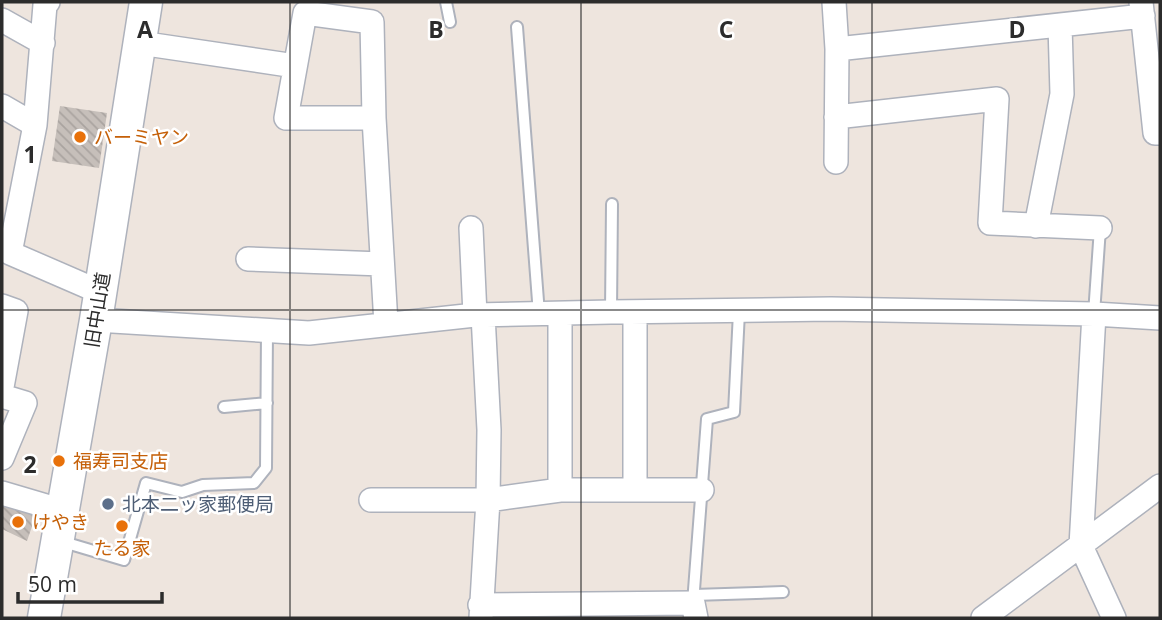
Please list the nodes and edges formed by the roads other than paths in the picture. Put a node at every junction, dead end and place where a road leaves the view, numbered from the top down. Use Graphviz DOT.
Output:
graph roads {
  1 [pos="48,2"];
  2 [pos="146,2"];
  3 [pos="446,2"];
  4 [pos="834,2"];
  5 [pos="1142,9"];
  6 [pos="2,20"];
  7 [pos="450,22"];
  8 [pos="1060,25"];
  9 [pos="517,27"];
  10 [pos="43,43"];
  11 [pos="140,43"];
  12 [pos="837,49"];
  13 [pos="295,66"];
  14 [pos="2,106"];
  15 [pos="836,117"];
  16 [pos="373,118"];
  17 [pos="35,125"];
  18 [pos="1160,133"];
  19 [pos="836,162"];
  20 [pos="11,198"];
  21 [pos="612,204"];
  22 [pos="1036,226"];
  23 [pos="471,228"];
  24 [pos="1100,228"];
  25 [pos="6,251"];
  26 [pos="248,259"];
  27 [pos="382,264"];
  28 [pos="2,306"];
  29 [pos="98,306"];
  30 [pos="611,312"];
  31 [pos="635,312"];
  32 [pos="739,312"];
  33 [pos="1094,314"];
  34 [pos="479,315"];
  35 [pos="549,315"];
  36 [pos="1160,318"];
  37 [pos="386,324"];
  38 [pos="267,331"];
  39 [pos="2,387"];
  40 [pos="2,396"];
  41 [pos="267,403"];
  42 [pos="224,407"];
  43 [pos="2,458"];
  44 [pos="1160,486"];
  45 [pos="635,489"];
  46 [pos="560,490"];
  47 [pos="702,490"];
  48 [pos="2,493"];
  49 [pos="371,500"];
  50 [pos="488,500"];
  51 [pos="60,526"];
  52 [pos="1081,546"];
  53 [pos="783,592"];
  54 [pos="694,605"];
  55 [pos="480,612"];
  56 [pos="44,618"];
  57 [pos="983,618"];
  58 [pos="1114,618"];
  1 -- 10 [label="street"];
  2 -- 11 [label="main road, 旧中山道"];
  3 -- 7 [label="lane"];
  4 -- 12 [label="street"];
  5 -- 8 [label="street"];
  5 -- 18 [label="street"];
  6 -- 10 [label="street"];
  8 -- 12 [label="street"];
  8 -- 22 [label="street"];
  9 -- 35 [label="lane"];
  10 -- 17 [label="street"];
  11 -- 13 [label="street"];
  11 -- 29 [label="main road, 旧中山道"];
  12 -- 15 [label="street"];
  13 -- 16 [label="street"];
  13 -- 16 [label="street"];
  14 -- 17 [label="street"];
  15 -- 19 [label="street"];
  15 -- 22 [label="street"];
  16 -- 27 [label="street"];
  17 -- 20 [label="street"];
  20 -- 25 [label="street"];
  21 -- 30 [label="lane"];
  22 -- 24 [label="street"];
  23 -- 34 [label="street"];
  24 -- 33 [label="lane"];
  25 -- 29 [label="street"];
  26 -- 27 [label="street"];
  27 -- 37 [label="street"];
  28 -- 39 [label="street"];
  29 -- 38 [label="street"];
  29 -- 51 [label="main road, 旧中山道"];
  30 -- 31 [label="street"];
  30 -- 35 [label="street"];
  31 -- 32 [label="street"];
  31 -- 45 [label="street"];
  32 -- 33 [label="street"];
  32 -- 47 [label="lane"];
  33 -- 36 [label="street"];
  33 -- 52 [label="street"];
  34 -- 35 [label="street"];
  34 -- 37 [label="street"];
  34 -- 50 [label="street"];
  35 -- 46 [label="street"];
  37 -- 38 [label="street"];
  38 -- 41 [label="lane"];
  40 -- 43 [label="street"];
  41 -- 42 [label="lane"];
  41 -- 51 [label="lane"];
  44 -- 52 [label="street"];
  45 -- 46 [label="street"];
  45 -- 47 [label="street"];
  46 -- 50 [label="street"];
  47 -- 54 [label="lane"];
  48 -- 51 [label="street"];
  49 -- 50 [label="street"];
  50 -- 55 [label="street"];
  51 -- 56 [label="main road, 旧中山道"];
  52 -- 57 [label="street"];
  52 -- 58 [label="street"];
  53 -- 54 [label="lane"];
  54 -- 55 [label="street"];
}
